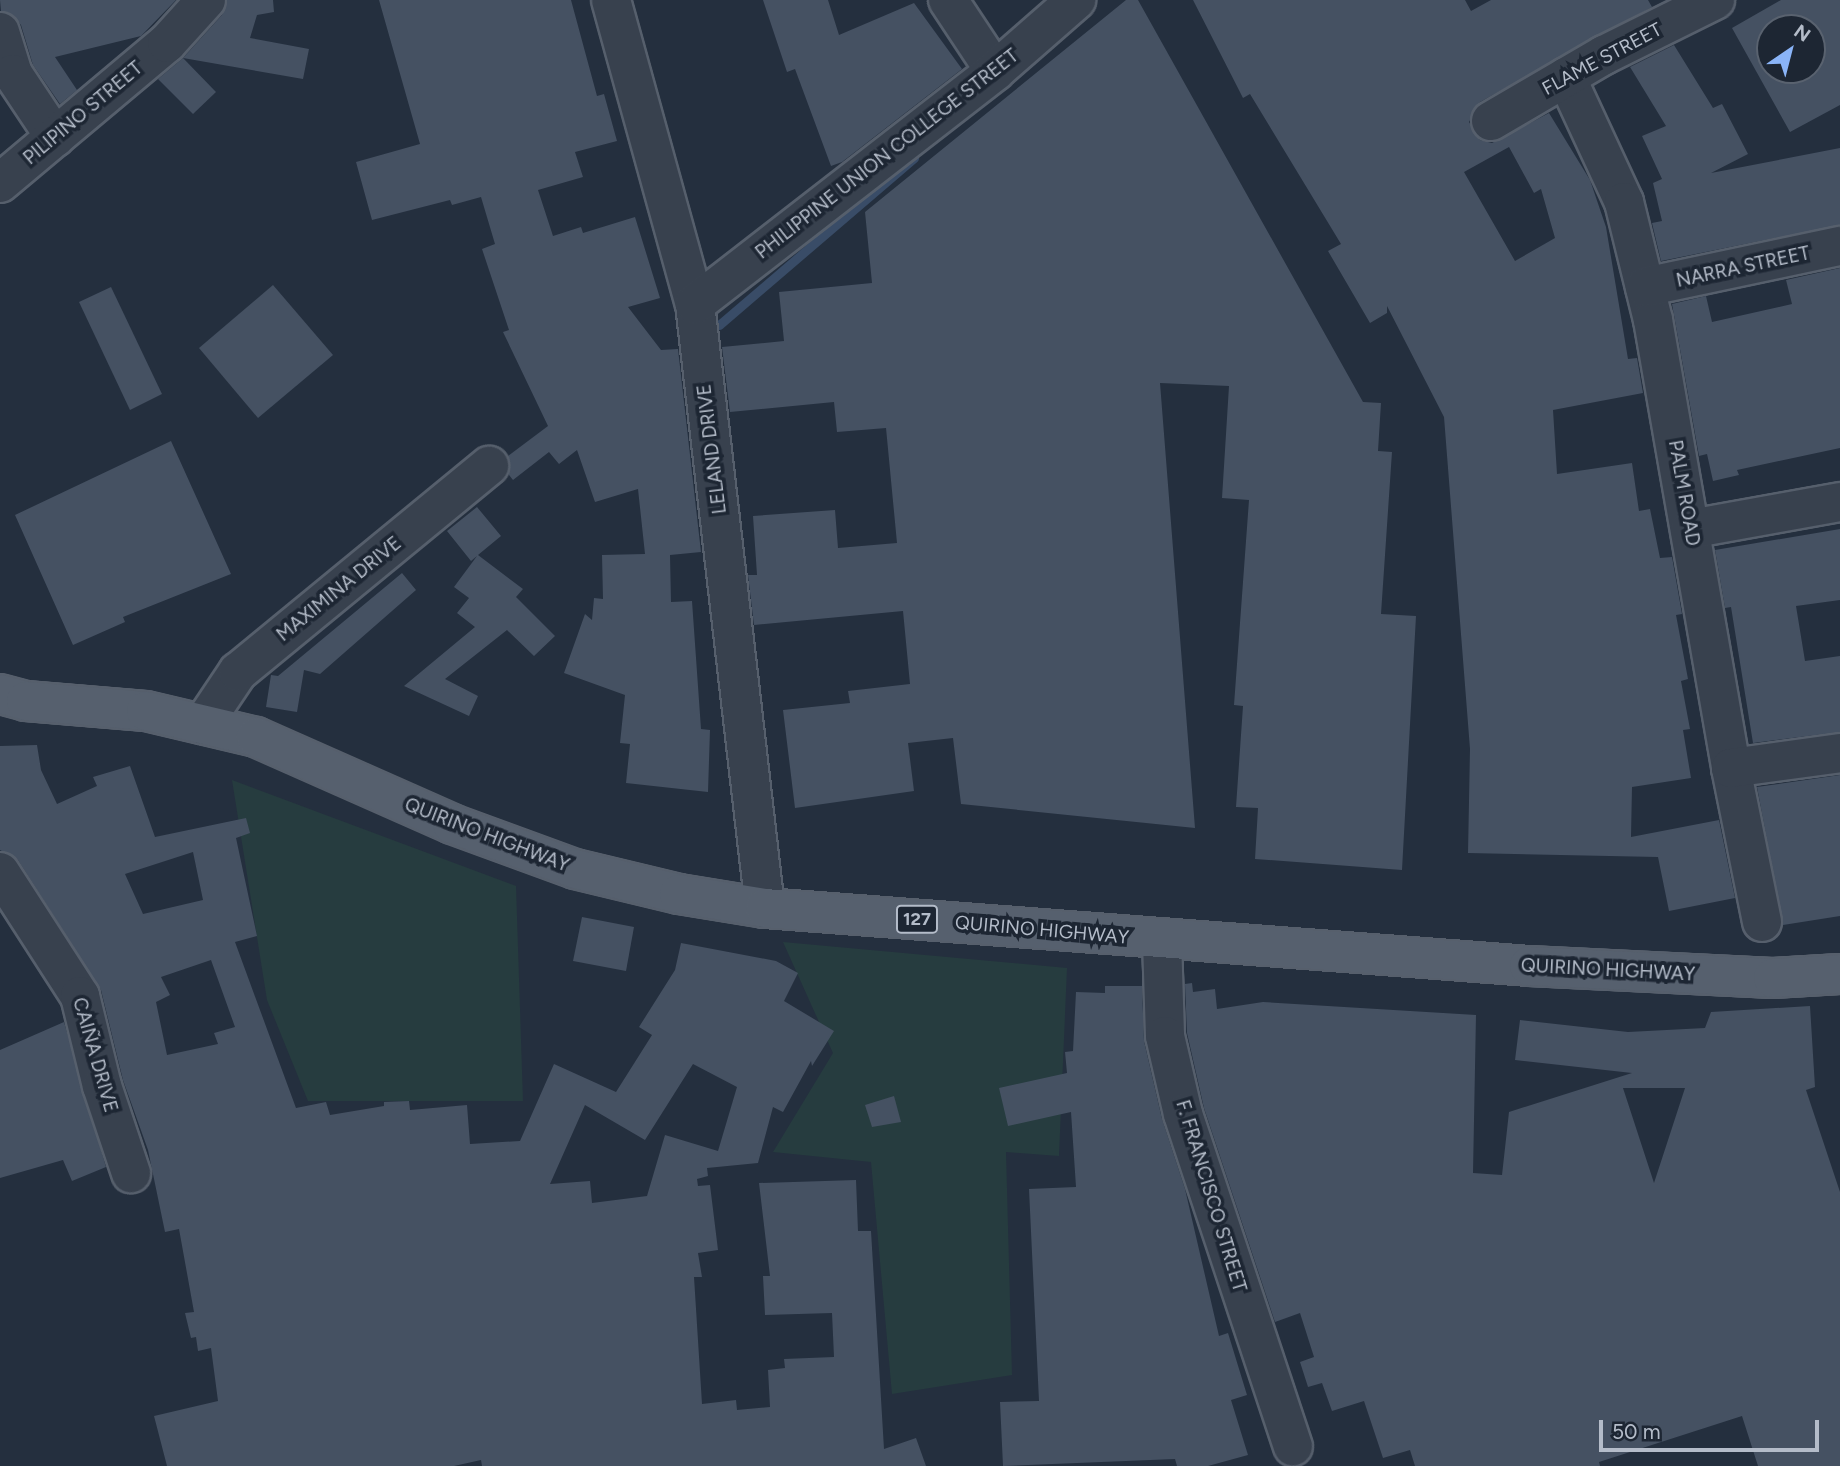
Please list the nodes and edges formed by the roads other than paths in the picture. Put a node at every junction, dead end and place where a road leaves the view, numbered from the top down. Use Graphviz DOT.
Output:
graph roads {
  1 [pos="206,0"];
  2 [pos="611,0"];
  3 [pos="948,0"];
  4 [pos="1076,0"];
  5 [pos="1715,0"];
  6 [pos="0,32"];
  7 [pos="995,71"];
  8 [pos="1566,77"];
  9 [pos="6,78"];
  10 [pos="1491,121"];
  11 [pos="55,137"];
  12 [pos="0,183"];
  13 [pos="1840,246"];
  14 [pos="1646,288"];
  15 [pos="695,304"];
  16 [pos="488,466"];
  17 [pos="1840,502"];
  18 [pos="1690,529"];
  19 [pos="9,703"];
  20 [pos="203,724"];
  21 [pos="1840,753"];
  22 [pos="1731,768"];
  23 [pos="0,872"];
  24 [pos="765,908"];
  25 [pos="1762,922"];
  26 [pos="1162,940"];
  27 [pos="1840,974"];
  28 [pos="131,1173"];
  29 [pos="1293,1446"];
  1 -- 11 [label="street, PILIPINO STREET"];
  2 -- 15 [label="street, LELAND DRIVE"];
  3 -- 7 [label="street"];
  4 -- 7 [label="street, PHILIPPINE UNION COLLEGE STREET"];
  5 -- 8 [label="street, FLAME STREET"];
  6 -- 9 [label="street"];
  7 -- 15 [label="street, PHILIPPINE UNION COLLEGE STREET"];
  8 -- 10 [label="street, FLAME STREET"];
  8 -- 14 [label="street, PALM ROAD"];
  9 -- 11 [label="street"];
  11 -- 12 [label="street, PILIPINO STREET"];
  13 -- 14 [label="street, NARRA STREET"];
  14 -- 18 [label="street, PALM ROAD"];
  15 -- 24 [label="street, LELAND DRIVE"];
  16 -- 20 [label="street, MAXIMINA DRIVE"];
  17 -- 18 [label="street"];
  18 -- 22 [label="street, PALM ROAD"];
  19 -- 20 [label="main road, QUIRINO HIGHWAY / 127"];
  20 -- 24 [label="main road, QUIRINO HIGHWAY / 127"];
  21 -- 22 [label="street"];
  22 -- 25 [label="street, PALM ROAD"];
  23 -- 28 [label="street, CAIÑA DRIVE"];
  24 -- 26 [label="main road, QUIRINO HIGHWAY / 127"];
  26 -- 27 [label="main road, QUIRINO HIGHWAY / 127"];
  26 -- 29 [label="street, F. FRANCISCO STREET"];
}
